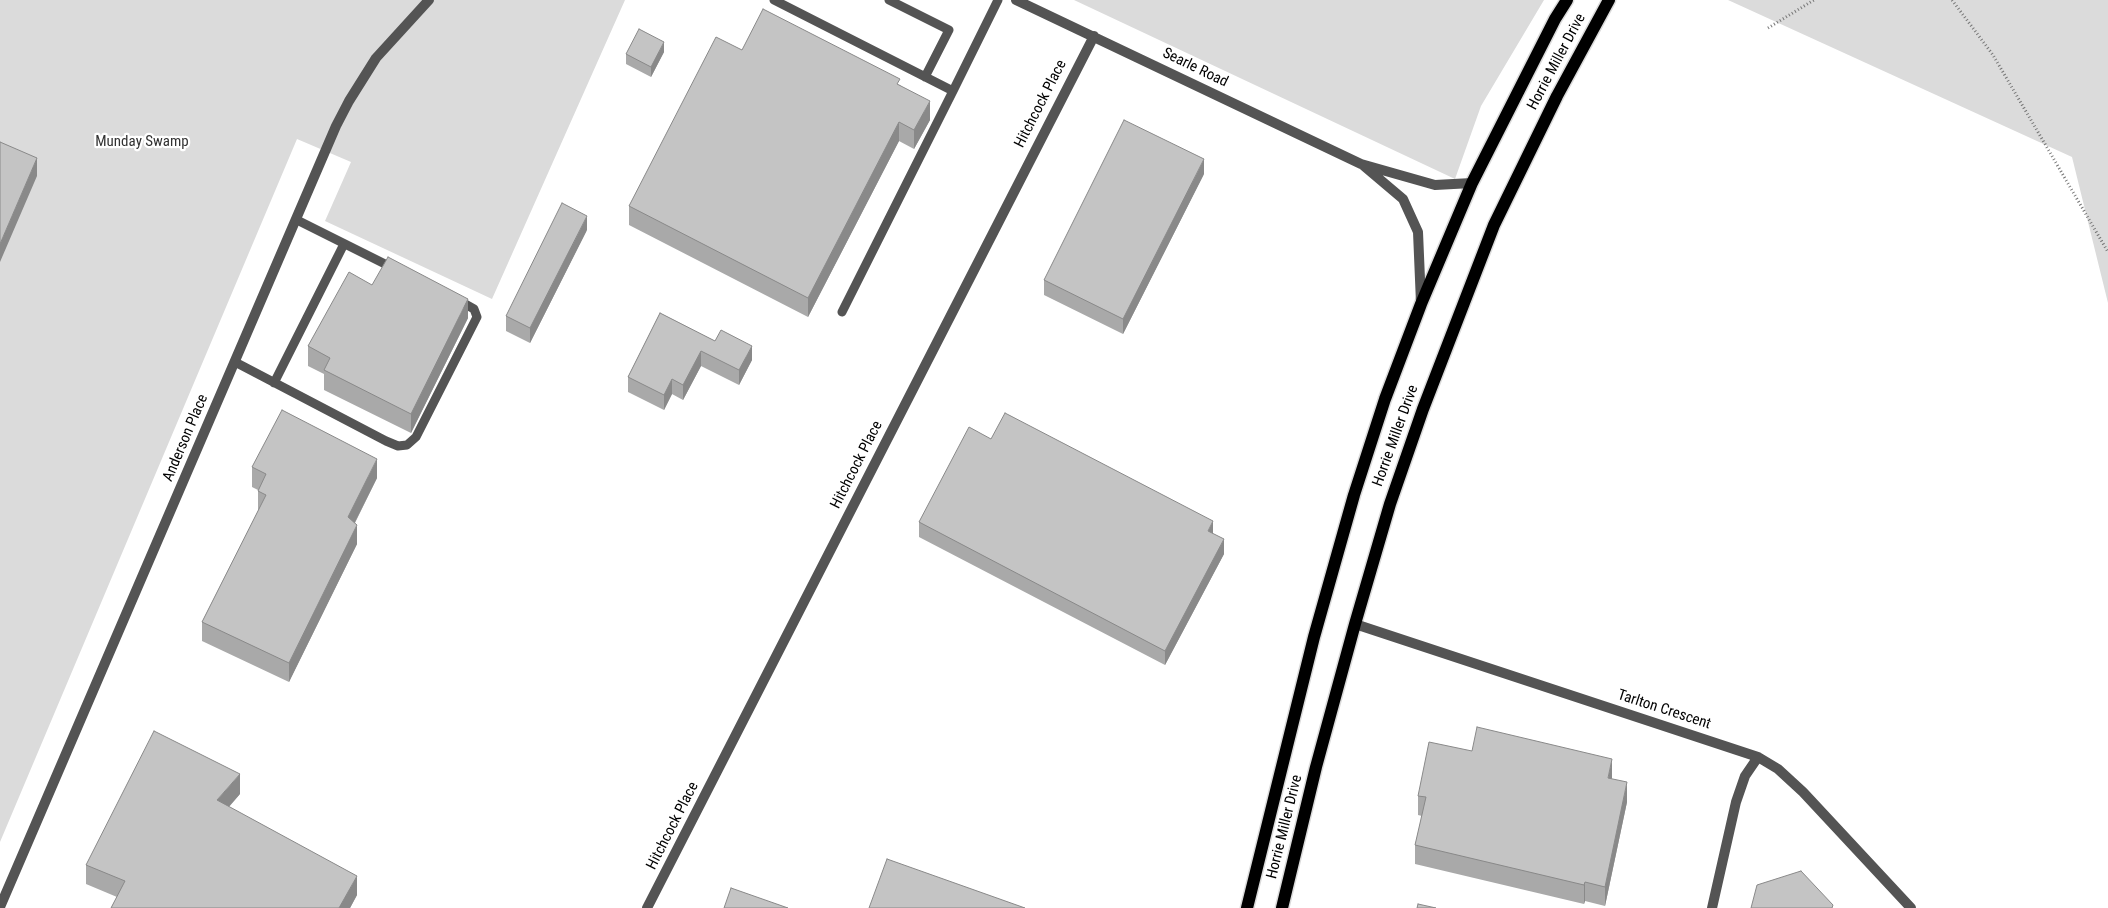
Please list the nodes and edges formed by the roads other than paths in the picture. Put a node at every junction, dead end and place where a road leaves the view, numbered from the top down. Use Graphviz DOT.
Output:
graph roads {
  1 [pos="429,0"];
  2 [pos="774,0"];
  3 [pos="889,0"];
  4 [pos="998,0"];
  5 [pos="1016,0"];
  6 [pos="1567,0"];
  7 [pos="1609,0"];
  8 [pos="1094,36"];
  9 [pos="924,77"];
  10 [pos="953,91"];
  11 [pos="1361,164"];
  12 [pos="1472,183"];
  13 [pos="297,220"];
  14 [pos="344,244"];
  15 [pos="404,273"];
  16 [pos="446,294"];
  17 [pos="1421,304"];
  18 [pos="842,312"];
  19 [pos="236,362"];
  20 [pos="274,383"];
  21 [pos="1355,624"];
  22 [pos="1758,757"];
  23 [pos="0,907"];
  24 [pos="647,908"];
  25 [pos="1247,908"];
  26 [pos="1282,908"];
  27 [pos="1712,908"];
  28 [pos="1911,908"];
  1 -- 13 [label="street, Anderson Place"];
  2 -- 9 [label="lane"];
  3 -- 9 [label="lane"];
  4 -- 10 [label="lane"];
  5 -- 8 [label="street, Searle Road"];
  6 -- 12 [label="main road, Horrie Miller Drive"];
  7 -- 21 [label="main road, Horrie Miller Drive"];
  8 -- 11 [label="street, Searle Road"];
  8 -- 24 [label="street, Hitchcock Place"];
  9 -- 10 [label="lane"];
  10 -- 18 [label="lane"];
  11 -- 12 [label="street, Searle Road"];
  11 -- 17 [label="street, Searle Road"];
  12 -- 17 [label="main road, Horrie Miller Drive"];
  13 -- 14 [label="lane"];
  13 -- 19 [label="street, Anderson Place"];
  14 -- 15 [label="lane"];
  14 -- 20 [label="lane"];
  16 -- 20 [label="lane"];
  17 -- 25 [label="main road, Horrie Miller Drive"];
  19 -- 20 [label="lane"];
  19 -- 23 [label="street, Anderson Place"];
  21 -- 22 [label="street, Tarlton Crescent"];
  21 -- 26 [label="main road, Horrie Miller Drive"];
  22 -- 27 [label="street"];
  22 -- 28 [label="street, Tarlton Crescent"];
}
